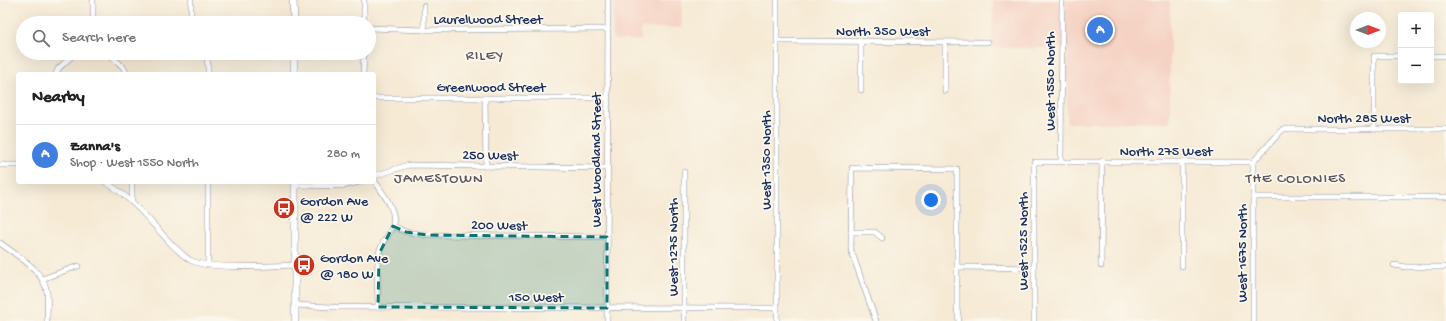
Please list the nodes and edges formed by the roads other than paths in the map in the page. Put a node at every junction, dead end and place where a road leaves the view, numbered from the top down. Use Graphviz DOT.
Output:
graph roads {
  1 [pos="93,0"];
  2 [pos="191,0"];
  3 [pos="293,0"];
  4 [pos="364,0"];
  5 [pos="608,0"];
  6 [pos="778,0"];
  7 [pos="1062,0"];
  8 [pos="424,6"];
  9 [pos="93,16"];
  10 [pos="191,16"];
  11 [pos="294,16"];
  12 [pos="364,16"];
  13 [pos="376,28"];
  14 [pos="608,29"];
  15 [pos="424,30"];
  16 [pos="778,41"];
  17 [pos="861,42"];
  18 [pos="945,42"];
  19 [pos="988,42"];
  20 [pos="1398,56"];
  21 [pos="1434,56"];
  22 [pos="1446,56"];
  23 [pos="68,60"];
  24 [pos="116,60"];
  25 [pos="207,60"];
  26 [pos="294,60"];
  27 [pos="364,60"];
  28 [pos="57,72"];
  29 [pos="126,72"];
  30 [pos="208,72"];
  31 [pos="294,72"];
  32 [pos="363,72"];
  33 [pos="861,90"];
  34 [pos="945,91"];
  35 [pos="376,98"];
  36 [pos="485,98"];
  37 [pos="607,98"];
  38 [pos="1446,128"];
  39 [pos="1374,129"];
  40 [pos="1102,161"];
  41 [pos="1034,162"];
  42 [pos="1061,162"];
  43 [pos="1182,162"];
  44 [pos="1253,162"];
  45 [pos="0,165"];
  46 [pos="16,165"];
  47 [pos="486,166"];
  48 [pos="607,168"];
  49 [pos="684,172"];
  50 [pos="376,175"];
  51 [pos="376,183"];
  52 [pos="109,184"];
  53 [pos="132,184"];
  54 [pos="208,184"];
  55 [pos="295,184"];
  56 [pos="351,184"];
  57 [pos="1253,197"];
  58 [pos="1446,197"];
  59 [pos="132,202"];
  60 [pos="393,226"];
  61 [pos="851,232"];
  62 [pos="607,237"];
  63 [pos="882,238"];
  64 [pos="0,243"];
  65 [pos="208,265"];
  66 [pos="295,265"];
  67 [pos="1394,265"];
  68 [pos="78,266"];
  69 [pos="1101,266"];
  70 [pos="1182,266"];
  71 [pos="957,267"];
  72 [pos="1446,267"];
  73 [pos="1034,268"];
  74 [pos="42,279"];
  75 [pos="295,305"];
  76 [pos="378,307"];
  77 [pos="607,308"];
  78 [pos="684,308"];
  79 [pos="776,308"];
  80 [pos="47,321"];
  81 [pos="295,321"];
  82 [pos="607,321"];
  83 [pos="684,321"];
  84 [pos="777,321"];
  85 [pos="876,321"];
  86 [pos="959,321"];
  87 [pos="1034,321"];
  88 [pos="1253,321"];
  1 -- 9 [label="street"];
  2 -- 10 [label="street"];
  3 -- 11 [label="main road"];
  4 -- 12 [label="street"];
  5 -- 14 [label="street, West Woodland Street"];
  6 -- 16 [label="street, West 1350 North"];
  7 -- 42 [label="street, West 1550 North"];
  8 -- 15 [label="street"];
  13 -- 15 [label="street, Laurelwood Street"];
  14 -- 15 [label="street, Laurelwood Street"];
  14 -- 37 [label="street, West Woodland Street"];
  16 -- 17 [label="street, North 350 West"];
  16 -- 79 [label="street, West 1350 North"];
  17 -- 18 [label="street, North 350 West"];
  17 -- 33 [label="street"];
  18 -- 19 [label="street, North 350 West"];
  18 -- 34 [label="street"];
  20 -- 39 [label="street"];
  21 -- 22 [label="street"];
  23 -- 28 [label="street"];
  24 -- 29 [label="street"];
  25 -- 30 [label="street"];
  26 -- 31 [label="main road"];
  27 -- 32 [label="street"];
  35 -- 36 [label="street, Greenwood Street"];
  36 -- 37 [label="street, Greenwood Street"];
  36 -- 47 [label="street"];
  37 -- 48 [label="street, West Woodland Street"];
  38 -- 39 [label="street, North 285 West"];
  39 -- 44 [label="street, North 285 West"];
  40 -- 42 [label="street, North 275 West"];
  40 -- 43 [label="street, North 275 West"];
  40 -- 69 [label="street"];
  41 -- 42 [label="street, North 275 West"];
  41 -- 73 [label="street, West 1525 North"];
  43 -- 44 [label="street, North 275 West"];
  43 -- 70 [label="street"];
  44 -- 57 [label="street, West 1675 North"];
  45 -- 46 [label="street"];
  47 -- 48 [label="street, 250 West"];
  47 -- 50 [label="street, 250 West"];
  48 -- 62 [label="street, West Woodland Street"];
  49 -- 78 [label="street, West 1275 North"];
  51 -- 60 [label="street"];
  52 -- 59 [label="street"];
  53 -- 59 [label="street"];
  54 -- 65 [label="street"];
  55 -- 56 [label="street"];
  55 -- 66 [label="main road"];
  57 -- 58 [label="street"];
  57 -- 88 [label="street, West 1675 North"];
  59 -- 65 [label="street"];
  60 -- 62 [label="street, 200 West"];
  60 -- 76 [label="street"];
  61 -- 63 [label="street"];
  61 -- 71 [label="street"];
  61 -- 85 [label="street"];
  62 -- 77 [label="street, West Woodland Street"];
  64 -- 74 [label="street"];
  65 -- 66 [label="street"];
  66 -- 75 [label="main road"];
  67 -- 72 [label="street"];
  68 -- 74 [label="street"];
  71 -- 73 [label="street"];
  71 -- 86 [label="street"];
  73 -- 87 [label="street, West 1525 North"];
  74 -- 80 [label="street"];
  75 -- 76 [label="street, 150 West"];
  75 -- 81 [label="main road"];
  76 -- 77 [label="street, 150 West"];
  77 -- 78 [label="street, 150 West"];
  77 -- 82 [label="street, West Woodland Street"];
  78 -- 79 [label="street, 150 West"];
  78 -- 83 [label="street, West 1275 North"];
  79 -- 84 [label="street, West 1350 North"];
}
